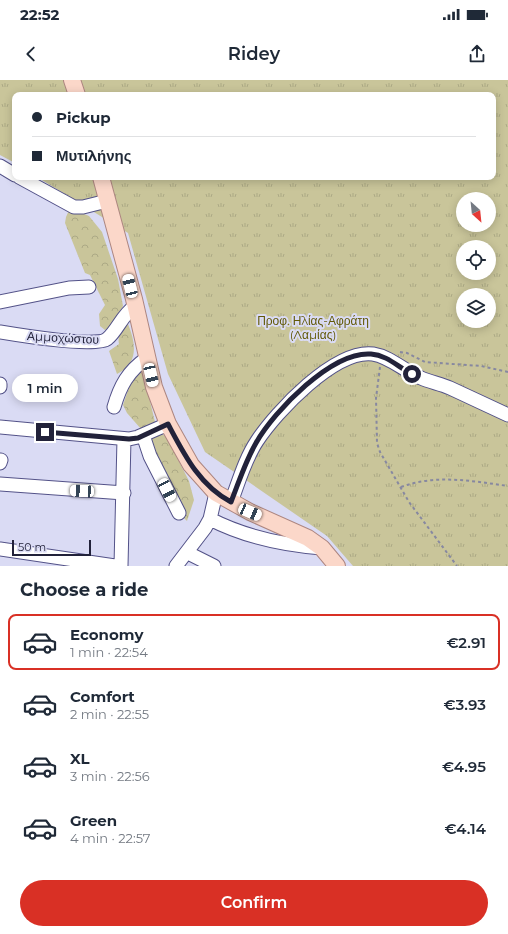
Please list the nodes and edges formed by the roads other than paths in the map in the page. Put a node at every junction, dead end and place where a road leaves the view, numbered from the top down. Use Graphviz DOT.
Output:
graph roads {
  1 [pos="72,80"];
  2 [pos="76,92"];
  3 [pos="0,166"];
  4 [pos="12,173"];
  5 [pos="24,180"];
  6 [pos="101,180"];
  7 [pos="108,201"];
  8 [pos="89,287"];
  9 [pos="0,302"];
  10 [pos="135,306"];
  11 [pos="0,332"];
  12 [pos="147,358"];
  13 [pos="114,407"];
  14 [pos="508,415"];
  15 [pos="168,424"];
  16 [pos="0,427"];
  17 [pos="143,435"];
  18 [pos="124,439"];
  19 [pos="0,484"];
  20 [pos="124,492"];
  21 [pos="216,494"];
  22 [pos="231,502"];
  23 [pos="179,513"];
  24 [pos="210,519"];
  25 [pos="322,548"];
  26 [pos="0,549"];
  27 [pos="188,553"];
  28 [pos="115,566"];
  29 [pos="121,566"];
  30 [pos="176,566"];
  31 [pos="214,566"];
  32 [pos="337,566"];
  1 -- 2 [label="main road"];
  3 -- 4 [label="street"];
  5 -- 7 [label="street"];
  6 -- 7 [label="main road"];
  7 -- 10 [label="main road"];
  8 -- 9 [label="street"];
  10 -- 11 [label="street, Αμμοχώστου"];
  10 -- 12 [label="main road"];
  12 -- 13 [label="street"];
  12 -- 15 [label="main road"];
  14 -- 22 [label="street"];
  15 -- 17 [label="street"];
  15 -- 21 [label="main road"];
  16 -- 18 [label="street"];
  17 -- 18 [label="street"];
  17 -- 23 [label="street"];
  18 -- 20 [label="street"];
  19 -- 20 [label="street"];
  20 -- 29 [label="street"];
  21 -- 22 [label="main road"];
  21 -- 24 [label="street"];
  22 -- 25 [label="main road"];
  24 -- 25 [label="street"];
  24 -- 27 [label="street"];
  25 -- 32 [label="main road"];
  26 -- 28 [label="street"];
  27 -- 30 [label="street"];
  27 -- 31 [label="street"];
}
